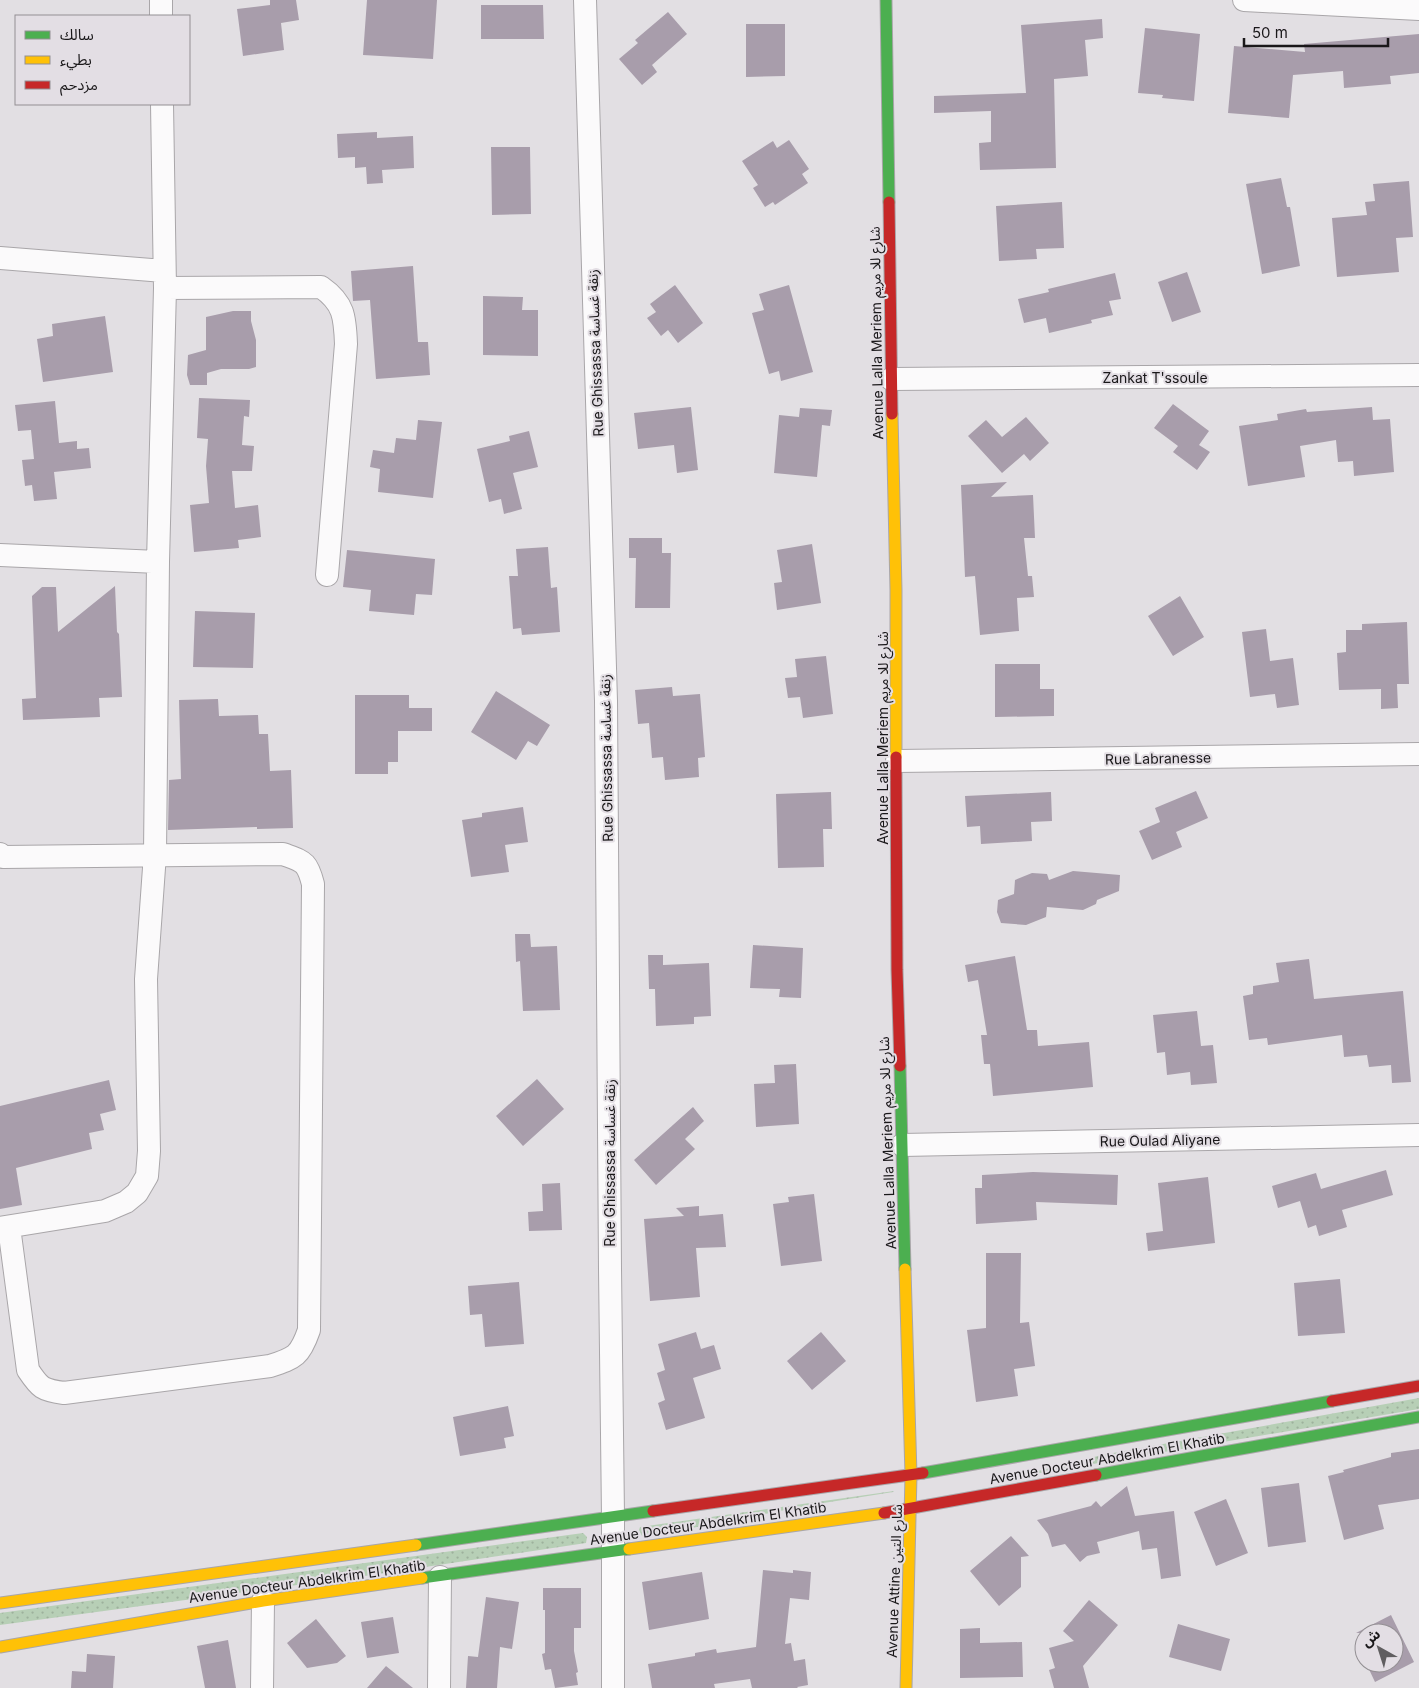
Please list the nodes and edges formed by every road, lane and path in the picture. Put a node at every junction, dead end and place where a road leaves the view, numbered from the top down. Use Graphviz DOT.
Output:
graph roads {
  1 [pos="161,0"];
  2 [pos="585,0"];
  3 [pos="886,0"];
  4 [pos="1244,0"];
  5 [pos="1419,8"];
  6 [pos="161,15"];
  7 [pos="162,105"];
  8 [pos="0,258"];
  9 [pos="165,280"];
  10 [pos="1419,375"];
  11 [pos="891,378"];
  12 [pos="0,555"];
  13 [pos="158,562"];
  14 [pos="327,575"];
  15 [pos="1419,754"];
  16 [pos="897,761"];
  17 [pos="0,854"];
  18 [pos="155,854"];
  19 [pos="1419,1135"];
  20 [pos="902,1145"];
  21 [pos="5,1227"];
  22 [pos="1419,1386"];
  23 [pos="1419,1417"];
  24 [pos="911,1475"];
  25 [pos="911,1509"];
  26 [pos="613,1516"];
  27 [pos="614,1552"];
  28 [pos="440,1577"];
  29 [pos="263,1601"];
  30 [pos="0,1603"];
  31 [pos="0,1647"];
  32 [pos="262,1688"];
  33 [pos="439,1688"];
  34 [pos="613,1688"];
  35 [pos="906,1688"];
  1 -- 6 [label="street"];
  2 -- 26 [label="street, Rue Ghissassa زنقة غساسة"];
  3 -- 11 [label="main road, Avenue Lalla Meriem شارع للا مريم"];
  4 -- 5 [label="street"];
  7 -- 9 [label="street"];
  8 -- 9 [label="street"];
  9 -- 13 [label="street"];
  9 -- 14 [label="street"];
  10 -- 11 [label="street, Zankat T'ssoule"];
  11 -- 16 [label="main road, Avenue Lalla Meriem شارع للا مريم"];
  12 -- 13 [label="street"];
  13 -- 18 [label="street"];
  15 -- 16 [label="street, Rue Labranesse"];
  16 -- 20 [label="main road, Avenue Lalla Meriem شارع للا مريم"];
  17 -- 18 [label="street"];
  18 -- 21 [label="street"];
  18 -- 21 [label="street"];
  19 -- 20 [label="street, Rue Oulad Aliyane"];
  20 -- 24 [label="main road, Avenue Lalla Meriem شارع للا مريم"];
  22 -- 24 [label="main road, Avenue Docteur Abdelkrim El Khatib"];
  23 -- 25 [label="main road, Avenue Docteur Abdelkrim El Khatib"];
  24 -- 25 [label="main road, Avenue Attine شارع التين"];
  24 -- 26 [label="main road, Avenue Docteur Abdelkrim El Khatib"];
  25 -- 27 [label="main road, Avenue Docteur Abdelkrim El Khatib"];
  25 -- 35 [label="main road, Avenue Attine شارع التين"];
  26 -- 27 [label="street, Rue Ghissassa زنقة غساسة"];
  26 -- 30 [label="main road, Avenue Docteur Abdelkrim El Khatib"];
  27 -- 28 [label="main road, Avenue Docteur Abdelkrim El Khatib"];
  27 -- 34 [label="street, Rue Ghissassa زنقة غساسة"];
  28 -- 29 [label="main road, Avenue Docteur Abdelkrim El Khatib"];
  28 -- 33 [label="street"];
  29 -- 31 [label="main road, Avenue Docteur Abdelkrim El Khatib"];
  29 -- 32 [label="street"];
}
